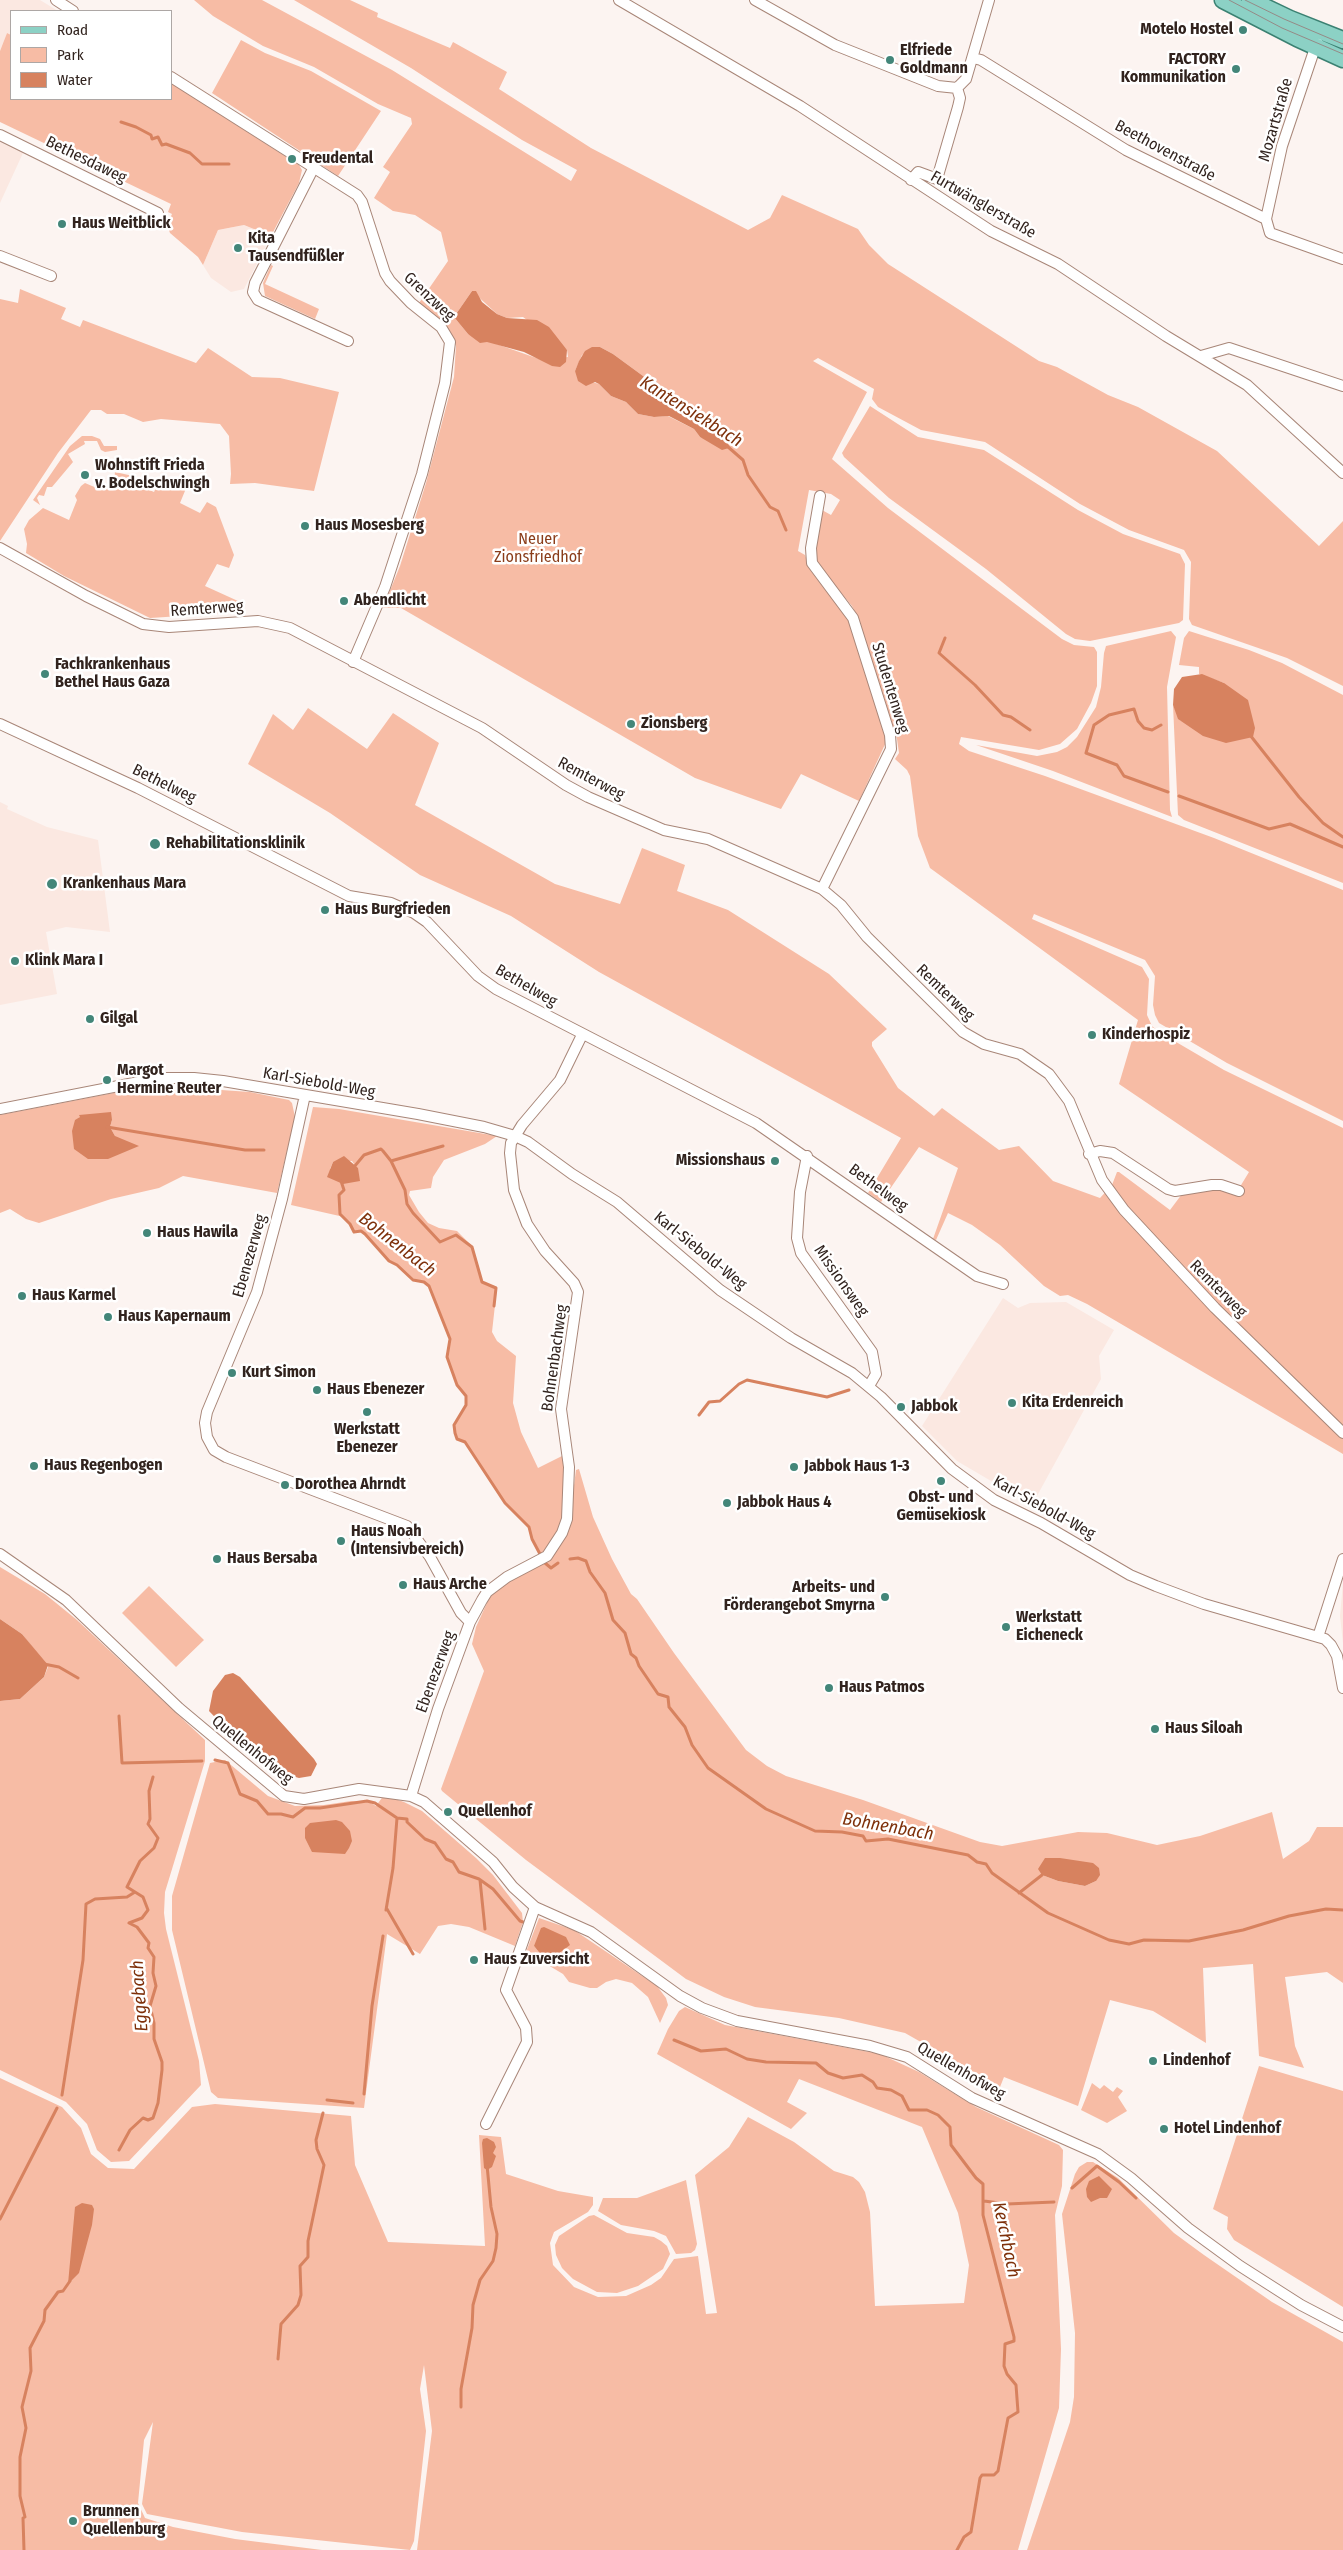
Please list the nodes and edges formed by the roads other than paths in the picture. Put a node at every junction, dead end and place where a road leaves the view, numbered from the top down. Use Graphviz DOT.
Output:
graph roads {
  1 [pos="56,0"];
  2 [pos="618,0"];
  3 [pos="754,0"];
  4 [pos="989,0"];
  5 [pos="1223,0"];
  6 [pos="1250,0"];
  7 [pos="71,10"];
  8 [pos="1318,40"];
  9 [pos="1343,40"];
  10 [pos="973,58"];
  11 [pos="1343,59"];
  12 [pos="172,78"];
  13 [pos="957,88"];
  14 [pos="0,135"];
  15 [pos="314,167"];
  16 [pos="911,180"];
  17 [pos="158,213"];
  18 [pos="1266,219"];
  19 [pos="0,256"];
  20 [pos="1343,259"];
  21 [pos="51,276"];
  22 [pos="348,342"];
  23 [pos="1202,356"];
  24 [pos="1343,386"];
  25 [pos="1343,473"];
  26 [pos="820,496"];
  27 [pos="0,548"];
  28 [pos="353,662"];
  29 [pos="0,724"];
  30 [pos="822,889"];
  31 [pos="582,1035"];
  32 [pos="304,1095"];
  33 [pos="0,1109"];
  34 [pos="515,1136"];
  35 [pos="1089,1154"];
  36 [pos="807,1156"];
  37 [pos="1239,1192"];
  38 [pos="1003,1284"];
  39 [pos="869,1386"];
  40 [pos="1343,1433"];
  41 [pos="0,1554"];
  42 [pos="1343,1559"];
  43 [pos="470,1622"];
  44 [pos="1318,1637"];
  45 [pos="1343,1688"];
  46 [pos="411,1796"];
  47 [pos="535,1907"];
  48 [pos="486,2124"];
  49 [pos="1343,2327"];
  1 -- 7 [label="street"];
  2 -- 16 [label="street, Furtwänglerstraße"];
  3 -- 13 [label="street"];
  4 -- 10 [label="street"];
  5 -- 8 [label="main road"];
  6 -- 8 [label="main road"];
  8 -- 9 [label="main road"];
  8 -- 11 [label="main road"];
  8 -- 18 [label="street, Mozartstraße"];
  10 -- 13 [label="street"];
  10 -- 18 [label="street, Beethovenstraße"];
  12 -- 15 [label="street, Grenzweg"];
  13 -- 16 [label="street"];
  14 -- 17 [label="street, Bethesdaweg"];
  15 -- 22 [label="street"];
  15 -- 28 [label="street, Grenzweg"];
  16 -- 23 [label="street, Furtwänglerstraße"];
  18 -- 20 [label="street, Beethovenstraße"];
  19 -- 21 [label="street"];
  23 -- 24 [label="street"];
  23 -- 25 [label="street, Furtwänglerstraße"];
  26 -- 30 [label="street, Studentenweg"];
  27 -- 28 [label="street, Remterweg"];
  28 -- 30 [label="street, Remterweg"];
  29 -- 31 [label="street, Bethelweg"];
  30 -- 35 [label="street, Remterweg"];
  31 -- 34 [label="street, Bohnenbachweg"];
  31 -- 36 [label="street, Bethelweg"];
  32 -- 33 [label="street, Karl-Siebold-Weg"];
  32 -- 34 [label="street, Karl-Siebold-Weg"];
  32 -- 43 [label="street, Ebenezerweg"];
  34 -- 39 [label="street, Karl-Siebold-Weg"];
  34 -- 43 [label="street, Bohnenbachweg"];
  35 -- 37 [label="street"];
  35 -- 40 [label="street, Remterweg"];
  36 -- 38 [label="street, Bethelweg"];
  36 -- 39 [label="street, Missionsweg"];
  39 -- 44 [label="street, Karl-Siebold-Weg"];
  41 -- 46 [label="street, Quellenhofweg"];
  42 -- 44 [label="street"];
  43 -- 46 [label="street, Ebenezerweg"];
  44 -- 45 [label="street"];
  46 -- 47 [label="street, Quellenhofweg"];
  47 -- 48 [label="street"];
  47 -- 49 [label="street, Quellenhofweg"];
}
